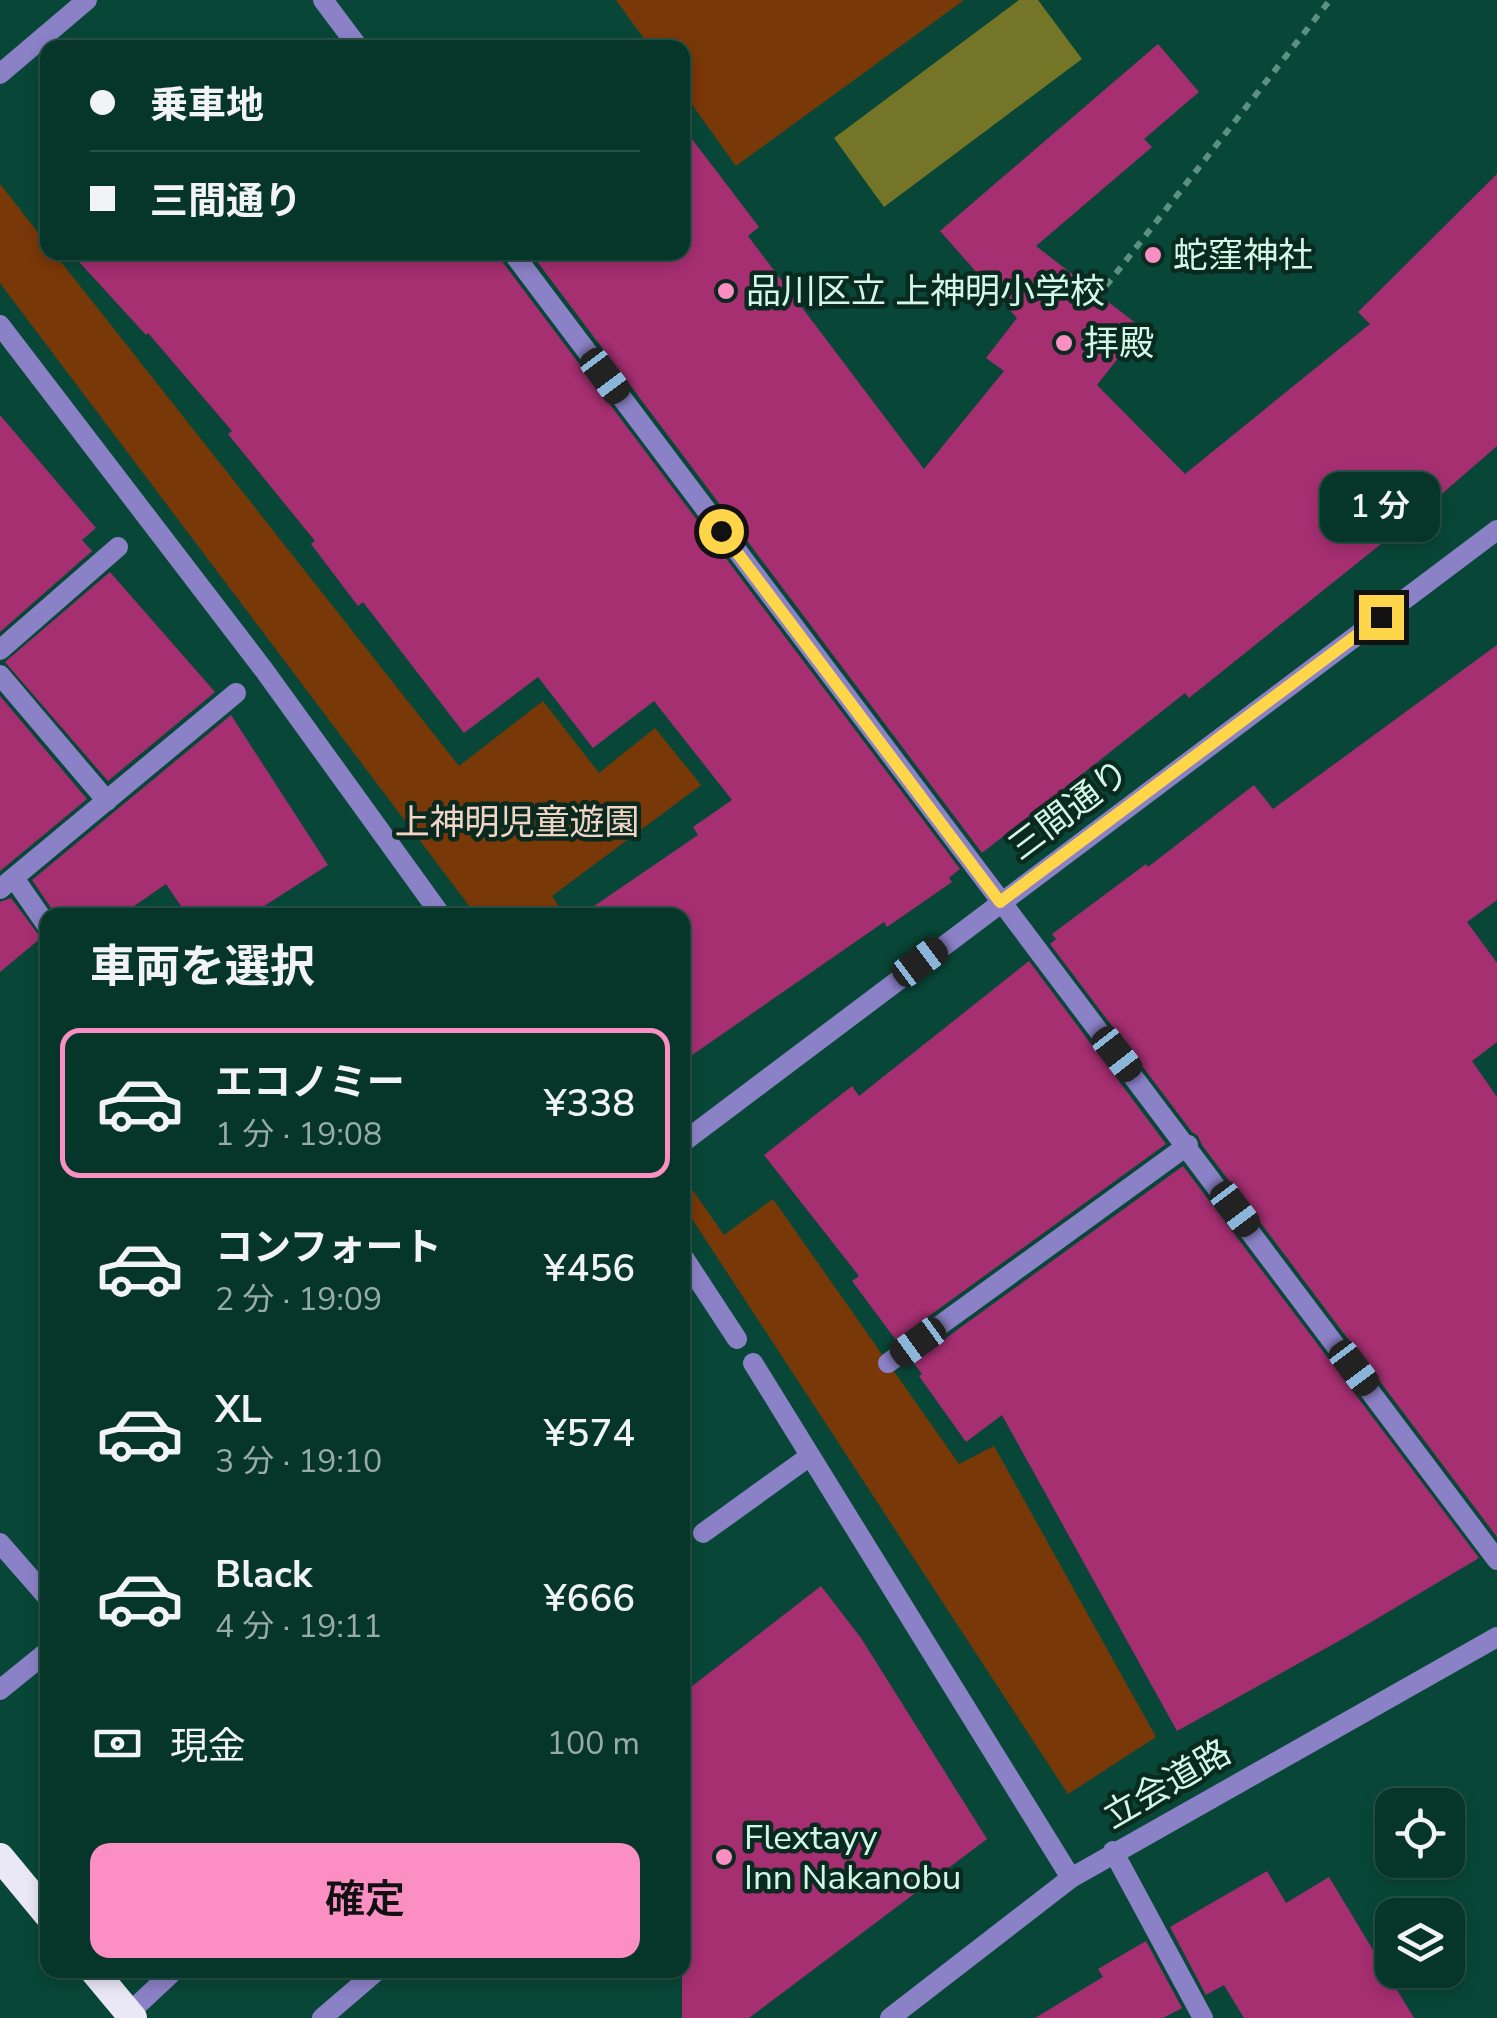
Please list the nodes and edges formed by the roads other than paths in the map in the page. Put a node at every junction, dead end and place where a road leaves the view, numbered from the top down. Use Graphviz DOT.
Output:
graph roads {
  1 [pos="88,0"];
  2 [pos="323,0"];
  3 [pos="40,40"];
  4 [pos="40,40"];
  5 [pos="352,40"];
  6 [pos="0,74"];
  7 [pos="518,260"];
  8 [pos="0,325"];
  9 [pos="1497,530"];
  10 [pos="118,547"];
  11 [pos="0,650"];
  12 [pos="0,675"];
  13 [pos="236,693"];
  14 [pos="107,801"];
  15 [pos="7,884"];
  16 [pos="1000,902"];
  17 [pos="435,908"];
  18 [pos="40,918"];
  19 [pos="690,1138"];
  20 [pos="1188,1145"];
  21 [pos="690,1268"];
  22 [pos="888,1363"];
  23 [pos="810,1456"];
  24 [pos="703,1533"];
  25 [pos="0,1543"];
  26 [pos="1497,1560"];
  27 [pos="40,1589"];
  28 [pos="1497,1637"];
  29 [pos="40,1658"];
  30 [pos="0,1690"];
  31 [pos="1114,1852"];
  32 [pos="0,1857"];
  33 [pos="1071,1878"];
  34 [pos="40,1905"];
  35 [pos="100,1978"];
  36 [pos="167,1978"];
  37 [pos="369,1978"];
  38 [pos="131,2016"];
  39 [pos="322,2018"];
  40 [pos="890,2018"];
  41 [pos="1204,2018"];
  1 -- 3 [label="street"];
  2 -- 5 [label="street"];
  4 -- 6 [label="street"];
  7 -- 16 [label="street"];
  8 -- 17 [label="street"];
  9 -- 16 [label="street, 三間通り"];
  10 -- 11 [label="street"];
  12 -- 14 [label="street"];
  13 -- 14 [label="street"];
  14 -- 15 [label="street"];
  15 -- 18 [label="street"];
  16 -- 19 [label="street, 三間通り"];
  16 -- 20 [label="street"];
  20 -- 22 [label="street"];
  20 -- 26 [label="street"];
  21 -- 23 [label="street"];
  23 -- 24 [label="street"];
  23 -- 33 [label="street"];
  25 -- 27 [label="street"];
  28 -- 31 [label="street, 立会道路"];
  29 -- 30 [label="street"];
  31 -- 33 [label="street, 立会道路"];
  31 -- 41 [label="street"];
  32 -- 34 [label="highway"];
  33 -- 40 [label="street, 立会道路"];
  35 -- 38 [label="highway"];
  36 -- 38 [label="street"];
  37 -- 39 [label="street"];
}
